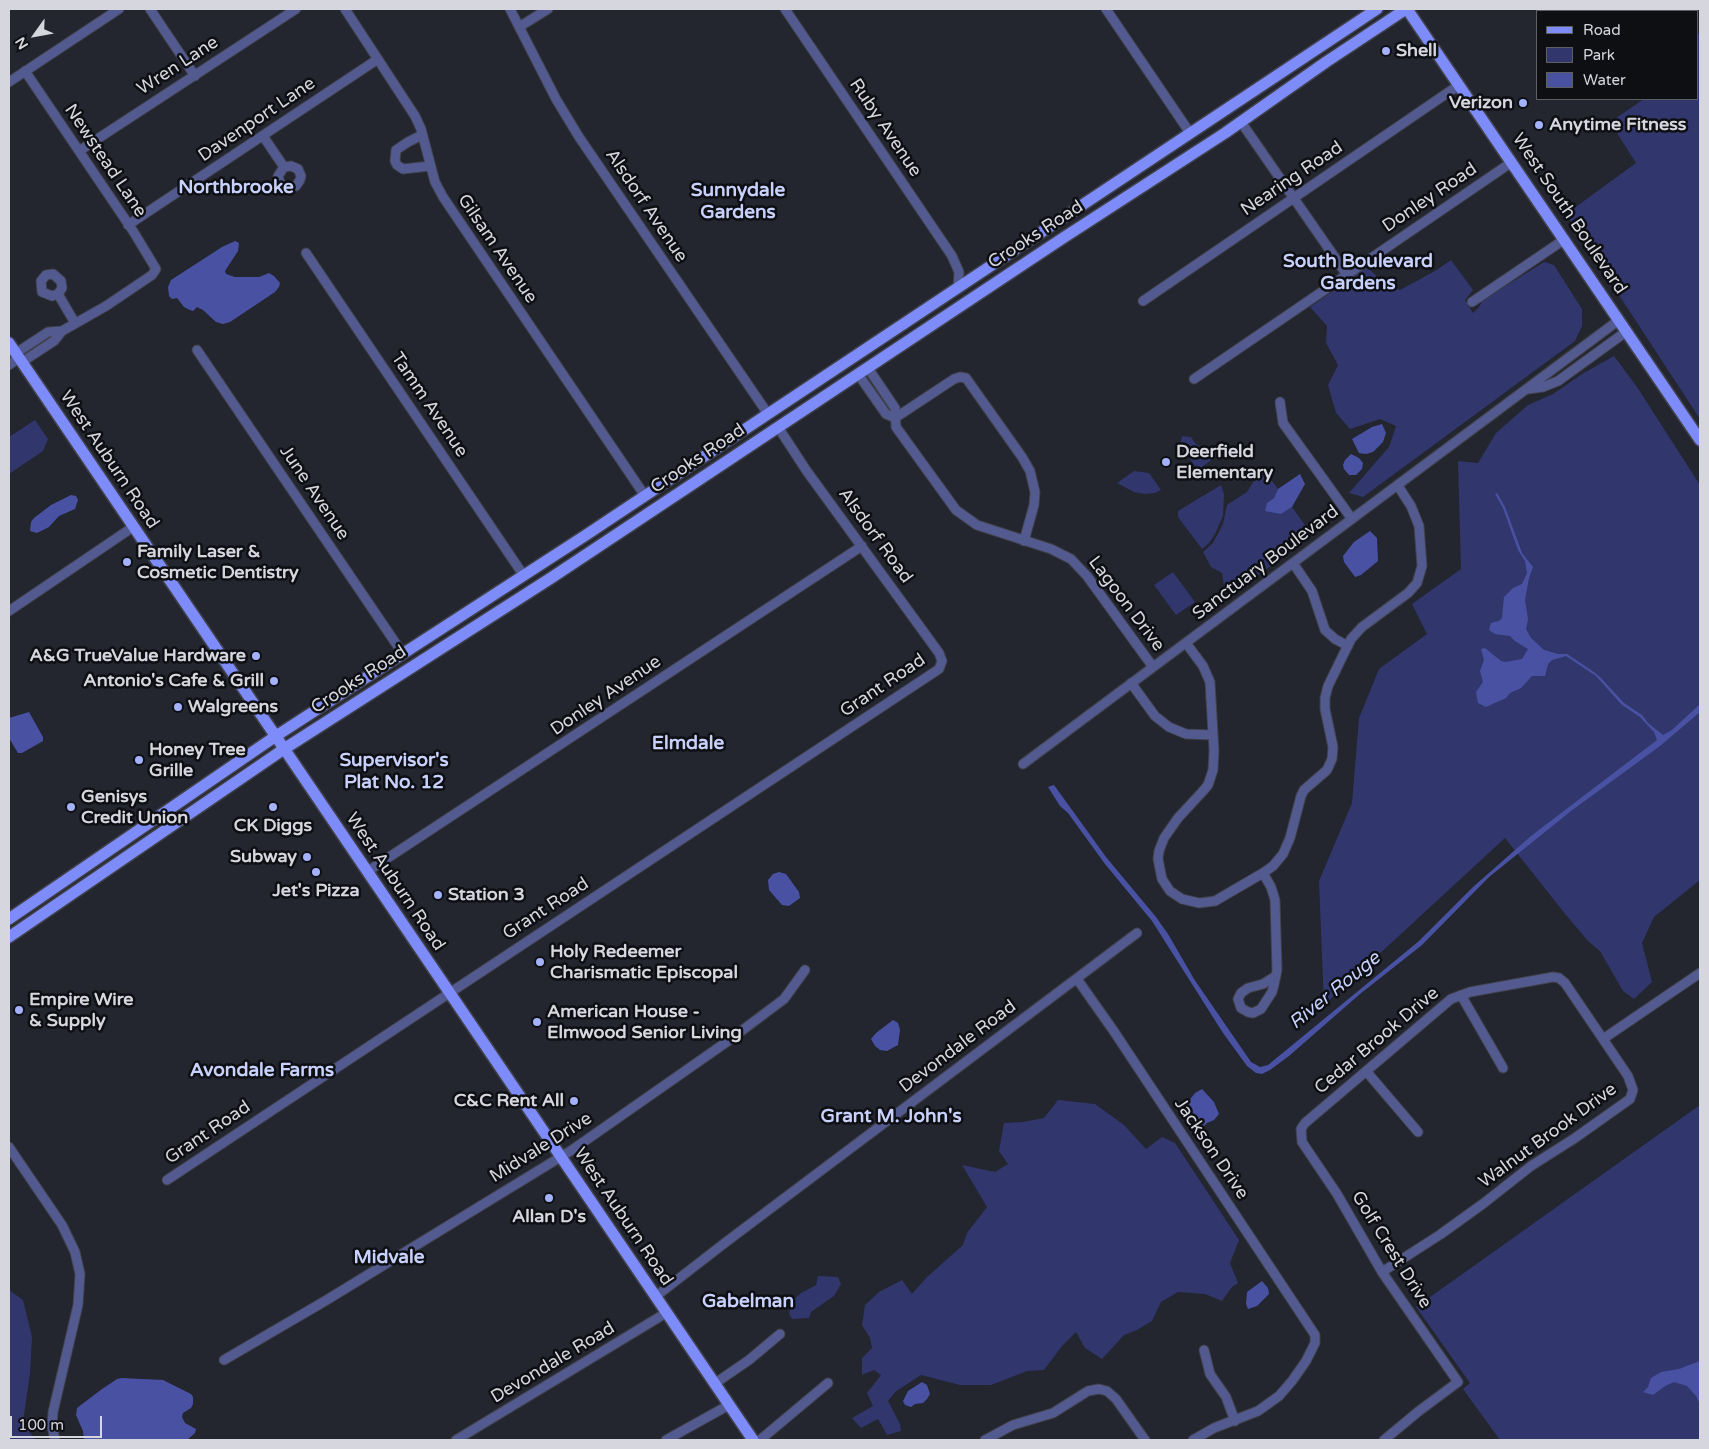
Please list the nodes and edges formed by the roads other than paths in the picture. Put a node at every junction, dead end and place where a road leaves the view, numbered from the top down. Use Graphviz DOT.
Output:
graph roads {
  1 [pos="119,9"];
  2 [pos="150,9"];
  3 [pos="296,9"];
  4 [pos="345,9"];
  5 [pos="510,9"];
  6 [pos="548,9"];
  7 [pos="785,9"];
  8 [pos="1106,9"];
  9 [pos="1407,9"];
  10 [pos="1373,11"];
  11 [pos="519,27"];
  12 [pos="1374,30"];
  13 [pos="378,59"];
  14 [pos="25,71"];
  15 [pos="195,76"];
  16 [pos="9,82"];
  17 [pos="1460,85"];
  18 [pos="1234,103"];
  19 [pos="1241,122"];
  20 [pos="1190,133"];
  21 [pos="422,135"];
  22 [pos="263,136"];
  23 [pos="79,151"];
  24 [pos="1198,151"];
  25 [pos="1512,162"];
  26 [pos="430,166"];
  27 [pos="284,167"];
  28 [pos="1294,198"];
  29 [pos="128,225"];
  30 [pos="1565,239"];
  31 [pos="306,253"];
  32 [pos="957,265"];
  33 [pos="978,275"];
  34 [pos="1347,275"];
  35 [pos="958,288"];
  36 [pos="58,294"];
  37 [pos="976,296"];
  38 [pos="1143,300"];
  39 [pos="1472,302"];
  40 [pos="1619,320"];
  41 [pos="75,323"];
  42 [pos="1627,331"];
  43 [pos="890,334"];
  44 [pos="9,343"];
  45 [pos="197,350"];
  46 [pos="891,353"];
  47 [pos="19,358"];
  48 [pos="9,365"];
  49 [pos="863,371"];
  50 [pos="1194,379"];
  51 [pos="1528,389"];
  52 [pos="1280,402"];
  53 [pos="768,414"];
  54 [pos="895,418"];
  55 [pos="778,428"];
  56 [pos="1700,440"];
  57 [pos="718,447"];
  58 [pos="719,466"];
  59 [pos="1398,486"];
  60 [pos="645,496"];
  61 [pos="648,514"];
  62 [pos="1352,520"];
  63 [pos="133,527"];
  64 [pos="1024,541"];
  65 [pos="862,546"];
  66 [pos="1293,563"];
  67 [pos="524,576"];
  68 [pos="9,611"];
  69 [pos="450,624"];
  70 [pos="453,641"];
  71 [pos="1186,643"];
  72 [pos="1348,646"];
  73 [pos="403,654"];
  74 [pos="941,664"];
  75 [pos="1153,667"];
  76 [pos="403,673"];
  77 [pos="1131,683"];
  78 [pos="307,716"];
  79 [pos="309,733"];
  80 [pos="1213,735"];
  81 [pos="276,736"];
  82 [pos="284,749"];
  83 [pos="251,753"];
  84 [pos="1022,764"];
  85 [pos="254,770"];
  86 [pos="144,826"];
  87 [pos="144,846"];
  88 [pos="368,872"];
  89 [pos="1263,873"];
  90 [pos="29,905"];
  91 [pos="9,919"];
  92 [pos="30,924"];
  93 [pos="1137,933"];
  94 [pos="9,937"];
  95 [pos="805,970"];
  96 [pos="1700,973"];
  97 [pos="1276,976"];
  98 [pos="1077,979"];
  99 [pos="449,992"];
  100 [pos="1461,995"];
  101 [pos="1603,1039"];
  102 [pos="1503,1068"];
  103 [pos="1366,1071"];
  104 [pos="1418,1132"];
  105 [pos="1300,1133"];
  106 [pos="9,1147"];
  107 [pos="561,1157"];
  108 [pos="167,1180"];
  109 [pos="1382,1272"];
  110 [pos="656,1297"];
  111 [pos="666,1313"];
  112 [pos="780,1334"];
  113 [pos="1204,1350"];
  114 [pos="224,1360"];
  115 [pos="828,1382"];
  116 [pos="714,1384"];
  117 [pos="729,1405"];
  118 [pos="1235,1421"];
  119 [pos="55,1440"];
  120 [pos="456,1440"];
  121 [pos="666,1440"];
  122 [pos="753,1440"];
  123 [pos="760,1440"];
  124 [pos="985,1440"];
  125 [pos="1145,1440"];
  126 [pos="1193,1440"];
  127 [pos="1384,1440"];
  1 -- 14 [label="street"];
  2 -- 15 [label="street"];
  3 -- 15 [label="street, Wren Lane"];
  4 -- 13 [label="street, Gilsam Avenue"];
  5 -- 11 [label="street, Alsdorf Avenue"];
  6 -- 11 [label="street"];
  7 -- 32 [label="street, Ruby Avenue"];
  8 -- 20 [label="street"];
  9 -- 12 [label="main road, Crooks Road"];
  9 -- 17 [label="main road, West South Boulevard"];
  10 -- 12 [label="main road"];
  10 -- 18 [label="main road, Crooks Road"];
  11 -- 53 [label="street, Alsdorf Avenue"];
  12 -- 19 [label="main road, Crooks Road"];
  13 -- 21 [label="street, Gilsam Avenue"];
  13 -- 22 [label="street, Davenport Lane"];
  14 -- 16 [label="street"];
  14 -- 23 [label="street, Newstead Lane"];
  15 -- 23 [label="street, Wren Lane"];
  17 -- 25 [label="main road, West South Boulevard"];
  17 -- 28 [label="street, Nearing Road"];
  18 -- 19 [label="main road"];
  18 -- 20 [label="main road, Crooks Road"];
  19 -- 24 [label="main road, Crooks Road"];
  19 -- 28 [label="street"];
  20 -- 24 [label="main road"];
  20 -- 33 [label="main road, Crooks Road"];
  21 -- 26 [label="street, Gilsam Avenue"];
  21 -- 26 [label="street"];
  22 -- 27 [label="street"];
  22 -- 29 [label="street, Davenport Lane"];
  23 -- 29 [label="street, Newstead Lane"];
  24 -- 37 [label="main road, Crooks Road"];
  25 -- 30 [label="main road, West South Boulevard"];
  25 -- 34 [label="street, Donley Road"];
  26 -- 60 [label="street, Gilsam Avenue"];
  28 -- 34 [label="street"];
  28 -- 38 [label="street, Nearing Road"];
  29 -- 41 [label="street, Newstead Lane"];
  30 -- 39 [label="street"];
  30 -- 40 [label="main road, West South Boulevard"];
  31 -- 67 [label="street, Tamm Avenue"];
  32 -- 33 [label="street"];
  32 -- 35 [label="street"];
  33 -- 35 [label="main road, Crooks Road"];
  33 -- 37 [label="main road"];
  34 -- 50 [label="street, Donley Road"];
  35 -- 43 [label="main road, Crooks Road"];
  36 -- 41 [label="street"];
  37 -- 46 [label="main road, Crooks Road"];
  40 -- 42 [label="main road, West South Boulevard"];
  40 -- 51 [label="street, Sanctuary Boulevard"];
  41 -- 47 [label="street"];
  42 -- 51 [label="street, Sanctuary Boulevard"];
  42 -- 56 [label="main road, West South Boulevard"];
  43 -- 46 [label="main road"];
  43 -- 53 [label="main road, Crooks Road"];
  44 -- 47 [label="main road, West Auburn Road"];
  45 -- 73 [label="street, June Avenue"];
  46 -- 49 [label="main road, Crooks Road"];
  47 -- 48 [label="street"];
  47 -- 63 [label="main road, West Auburn Road"];
  49 -- 54 [label="street, Lagoon Drive"];
  49 -- 55 [label="main road, Crooks Road"];
  51 -- 59 [label="street, Sanctuary Boulevard"];
  52 -- 62 [label="street"];
  53 -- 57 [label="main road, Crooks Road"];
  54 -- 64 [label="street, Lagoon Drive"];
  54 -- 64 [label="street"];
  55 -- 58 [label="main road, Crooks Road"];
  55 -- 65 [label="street, Alsdorf Road"];
  57 -- 58 [label="main road"];
  57 -- 60 [label="main road, Crooks Road"];
  58 -- 61 [label="main road, Crooks Road"];
  59 -- 62 [label="street, Sanctuary Boulevard"];
  59 -- 72 [label="street"];
  60 -- 61 [label="main road"];
  60 -- 67 [label="main road, Crooks Road"];
  61 -- 70 [label="main road, Crooks Road"];
  62 -- 66 [label="street, Sanctuary Boulevard"];
  63 -- 68 [label="street"];
  63 -- 81 [label="main road, West Auburn Road"];
  64 -- 75 [label="street, Lagoon Drive"];
  65 -- 74 [label="street, Alsdorf Road"];
  65 -- 88 [label="street, Donley Avenue"];
  66 -- 71 [label="street, Sanctuary Boulevard"];
  66 -- 72 [label="street"];
  67 -- 69 [label="main road, Crooks Road"];
  69 -- 70 [label="main road"];
  69 -- 73 [label="main road, Crooks Road"];
  70 -- 76 [label="main road, Crooks Road"];
  71 -- 75 [label="street, Sanctuary Boulevard"];
  71 -- 80 [label="street"];
  72 -- 89 [label="street"];
  73 -- 76 [label="main road"];
  73 -- 78 [label="main road, Crooks Road"];
  74 -- 99 [label="street, Grant Road"];
  75 -- 77 [label="street, Sanctuary Boulevard"];
  76 -- 79 [label="main road, Crooks Road"];
  77 -- 80 [label="street"];
  77 -- 84 [label="street, Sanctuary Boulevard"];
  78 -- 79 [label="main road"];
  78 -- 81 [label="main road, Crooks Road"];
  79 -- 82 [label="main road, Crooks Road"];
  80 -- 89 [label="street"];
  81 -- 82 [label="main road, West Auburn Road"];
  81 -- 83 [label="main road, Crooks Road"];
  82 -- 85 [label="main road, Crooks Road"];
  82 -- 88 [label="main road, West Auburn Road"];
  83 -- 85 [label="main road"];
  83 -- 86 [label="main road, Crooks Road"];
  85 -- 87 [label="main road, Crooks Road"];
  86 -- 87 [label="main road"];
  86 -- 90 [label="main road, Crooks Road"];
  87 -- 92 [label="main road, Crooks Road"];
  88 -- 99 [label="main road, West Auburn Road"];
  89 -- 97 [label="street"];
  90 -- 91 [label="main road, Crooks Road"];
  90 -- 92 [label="main road"];
  92 -- 94 [label="main road, Crooks Road"];
  93 -- 98 [label="street, Devondale Road"];
  95 -- 107 [label="street, Midvale Drive"];
  96 -- 101 [label="street"];
  97 -- 97 [label="street"];
  98 -- 110 [label="street, Devondale Road"];
  98 -- 118 [label="street, Jackson Drive"];
  99 -- 107 [label="main road, West Auburn Road"];
  99 -- 108 [label="street, Grant Road"];
  100 -- 101 [label="street, Cedar Brook Drive"];
  100 -- 102 [label="street"];
  100 -- 103 [label="street, Cedar Brook Drive"];
  101 -- 109 [label="street, Walnut Brook Drive"];
  103 -- 104 [label="street"];
  103 -- 105 [label="street, Cedar Brook Drive"];
  105 -- 109 [label="street, Golf Crest Drive"];
  106 -- 119 [label="street"];
  107 -- 110 [label="main road, West Auburn Road"];
  107 -- 114 [label="street, Midvale Drive"];
  109 -- 127 [label="street, Golf Crest Drive"];
  110 -- 111 [label="main road, West Auburn Road"];
  111 -- 116 [label="main road, West Auburn Road"];
  111 -- 120 [label="street, Devondale Road"];
  112 -- 116 [label="street"];
  113 -- 118 [label="street"];
  115 -- 123 [label="street"];
  116 -- 117 [label="main road, West Auburn Road"];
  117 -- 121 [label="street"];
  117 -- 122 [label="main road, West Auburn Road"];
  118 -- 126 [label="street"];
  124 -- 125 [label="street"];
}
